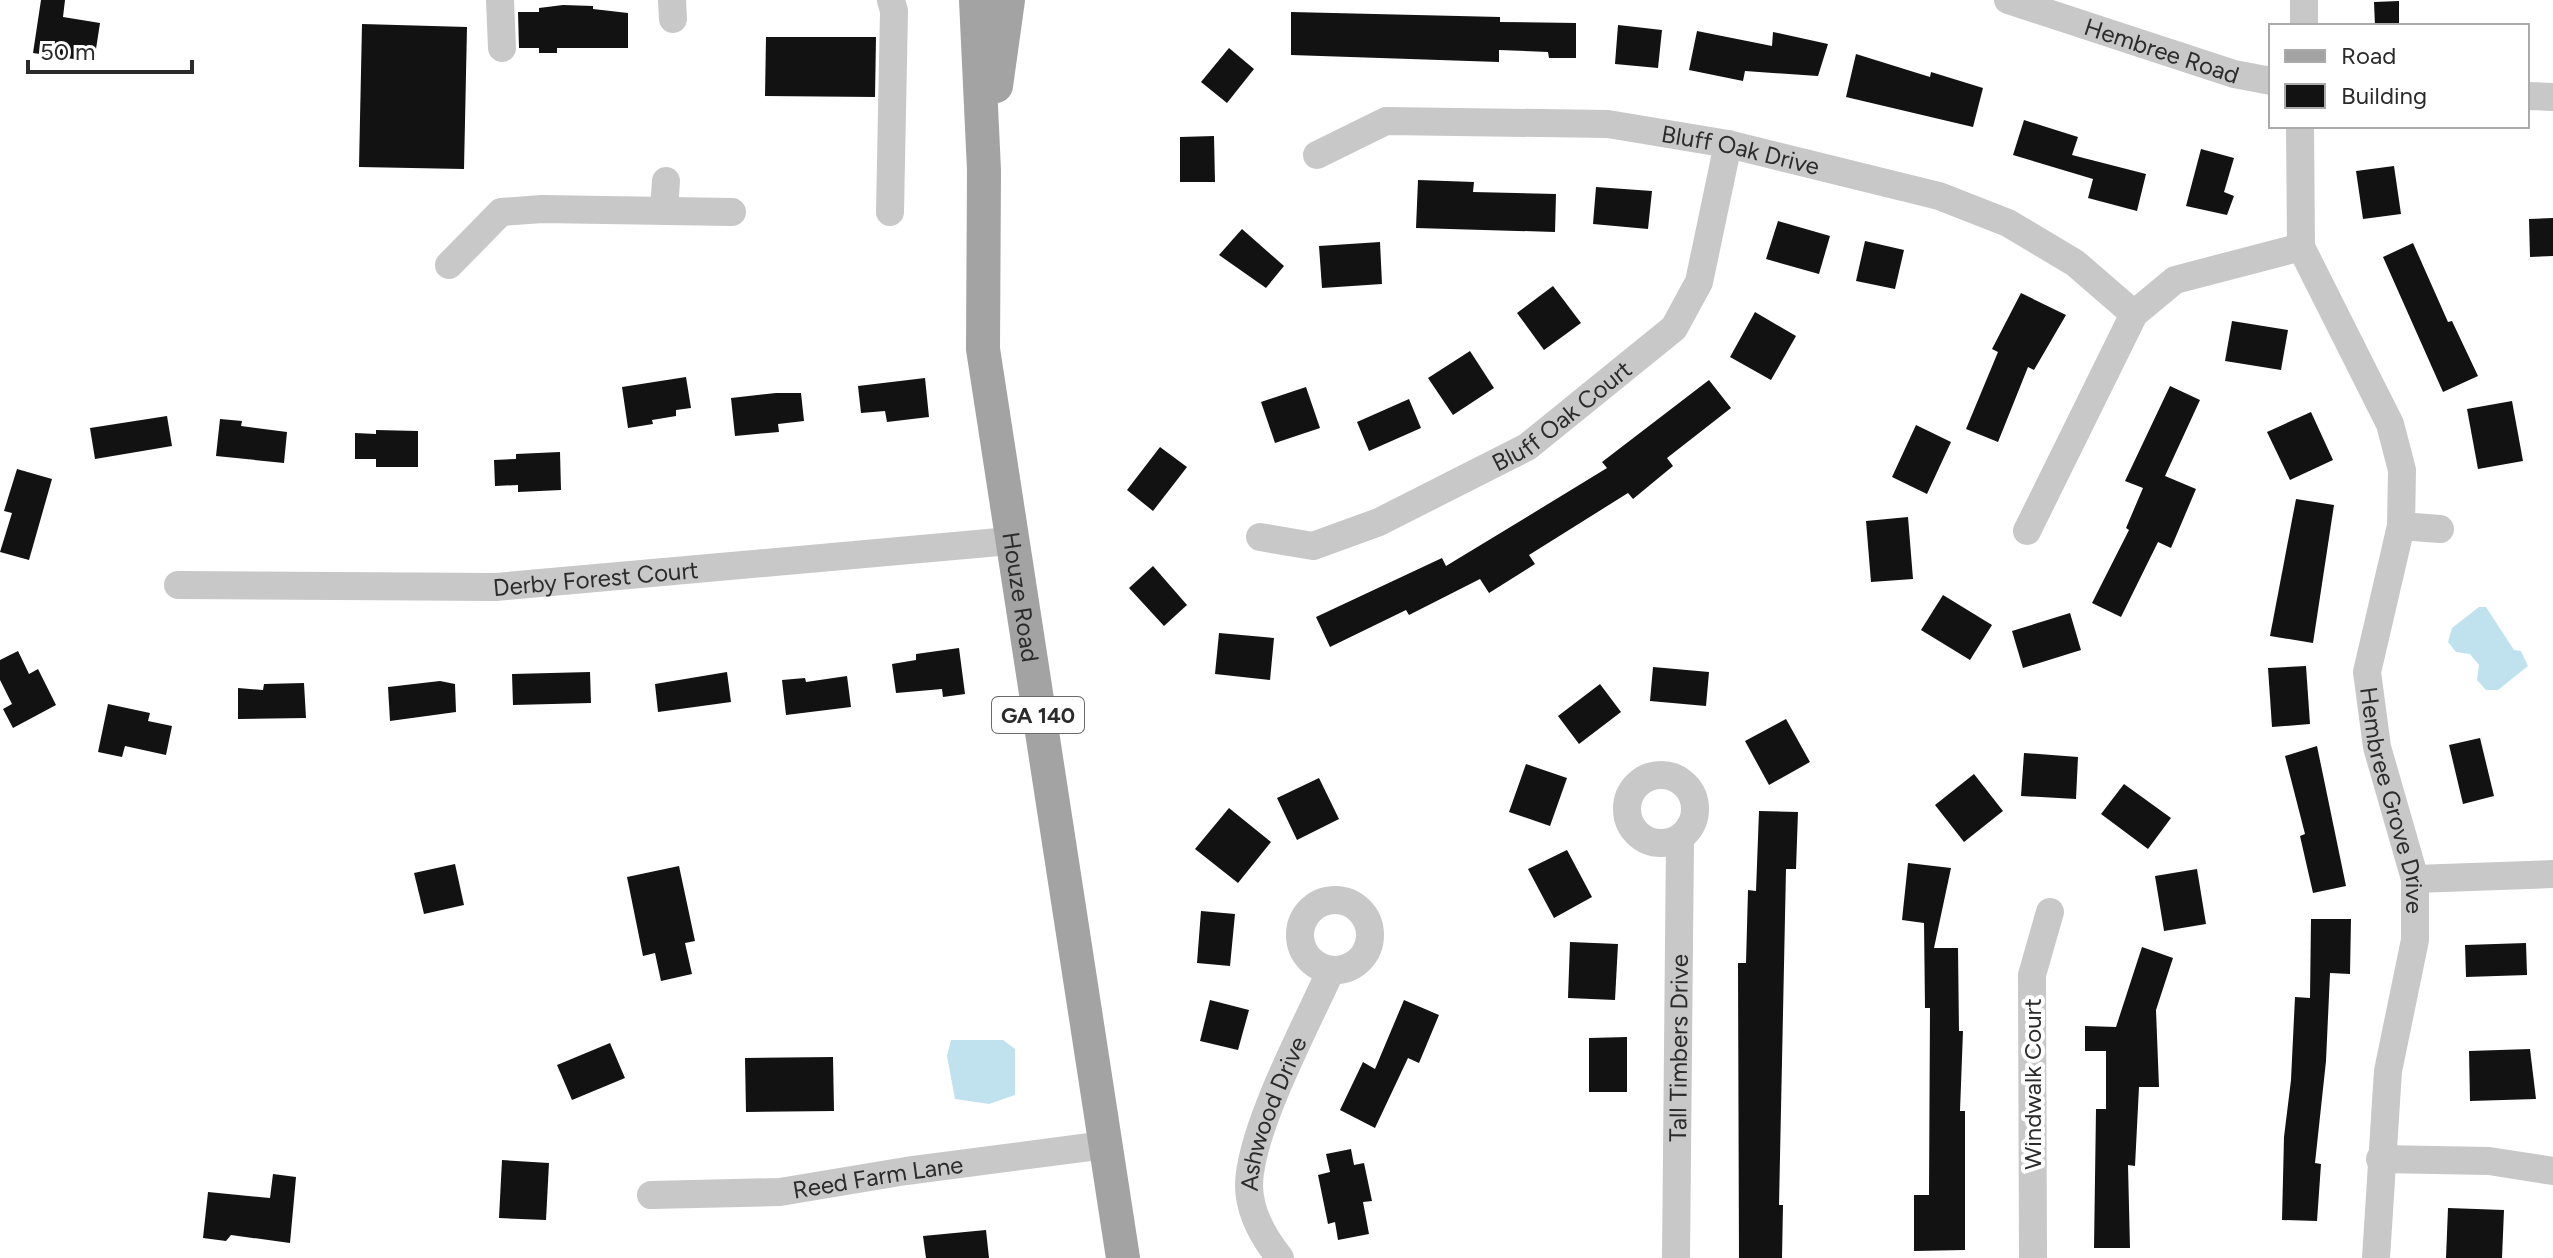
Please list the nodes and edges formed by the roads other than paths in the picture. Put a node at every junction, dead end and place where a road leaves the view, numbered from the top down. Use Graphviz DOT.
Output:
graph roads {
  1 [pos="500,0"];
  2 [pos="891,0"];
  3 [pos="976,0"];
  4 [pos="1008,0"];
  5 [pos="2008,0"];
  6 [pos="2304,0"];
  7 [pos="2304,24"];
  8 [pos="502,48"];
  9 [pos="2269,81"];
  10 [pos="2529,96"];
  11 [pos="2553,97"];
  12 [pos="2300,128"];
  13 [pos="1728,144"];
  14 [pos="1317,155"];
  15 [pos="984,170"];
  16 [pos="666,181"];
  17 [pos="664,210"];
  18 [pos="732,212"];
  19 [pos="890,212"];
  20 [pos="2301,247"];
  21 [pos="449,265"];
  22 [pos="2134,314"];
  23 [pos="2401,526"];
  24 [pos="2440,529"];
  25 [pos="2027,531"];
  26 [pos="1260,537"];
  27 [pos="1010,541"];
  28 [pos="178,585"];
  29 [pos="1680,839"];
  30 [pos="2553,874"];
  31 [pos="2415,879"];
  32 [pos="2050,912"];
  33 [pos="1331,970"];
  34 [pos="1105,1145"];
  35 [pos="2380,1159"];
  36 [pos="2553,1171"];
  37 [pos="651,1195"];
  38 [pos="1123,1258"];
  39 [pos="1280,1258"];
  40 [pos="1676,1258"];
  41 [pos="2033,1258"];
  42 [pos="2376,1258"];
  1 -- 8 [label="street"];
  2 -- 19 [label="street"];
  3 -- 15 [label="main road, Houze Road / GA 140"];
  4 -- 15 [label="main road, Houze Road / GA 140"];
  5 -- 9 [label="street, Hembree Road"];
  6 -- 7 [label="street"];
  10 -- 11 [label="street"];
  12 -- 20 [label="street, Hembree Grove Drive"];
  13 -- 14 [label="street, Bluff Oak Drive"];
  13 -- 22 [label="street, Bluff Oak Drive"];
  13 -- 26 [label="street, Bluff Oak Court"];
  15 -- 27 [label="main road, Houze Road / GA 140"];
  16 -- 17 [label="street"];
  17 -- 18 [label="street"];
  17 -- 21 [label="street"];
  20 -- 22 [label="street"];
  20 -- 23 [label="street, Hembree Grove Drive"];
  22 -- 25 [label="street"];
  23 -- 24 [label="street"];
  23 -- 31 [label="street, Hembree Grove Drive"];
  27 -- 28 [label="street, Derby Forest Court"];
  27 -- 34 [label="main road, Houze Road / GA 140"];
  29 -- 40 [label="street, Tall Timbers Drive"];
  30 -- 31 [label="street"];
  31 -- 35 [label="street, Hembree Grove Drive"];
  32 -- 41 [label="street, Windwalk Court"];
  33 -- 39 [label="street, Ashwood Drive"];
  34 -- 37 [label="street, Reed Farm Lane"];
  34 -- 38 [label="main road, Houze Road / GA 140"];
  35 -- 36 [label="street"];
  35 -- 42 [label="street, Hembree Grove Drive"];
}
